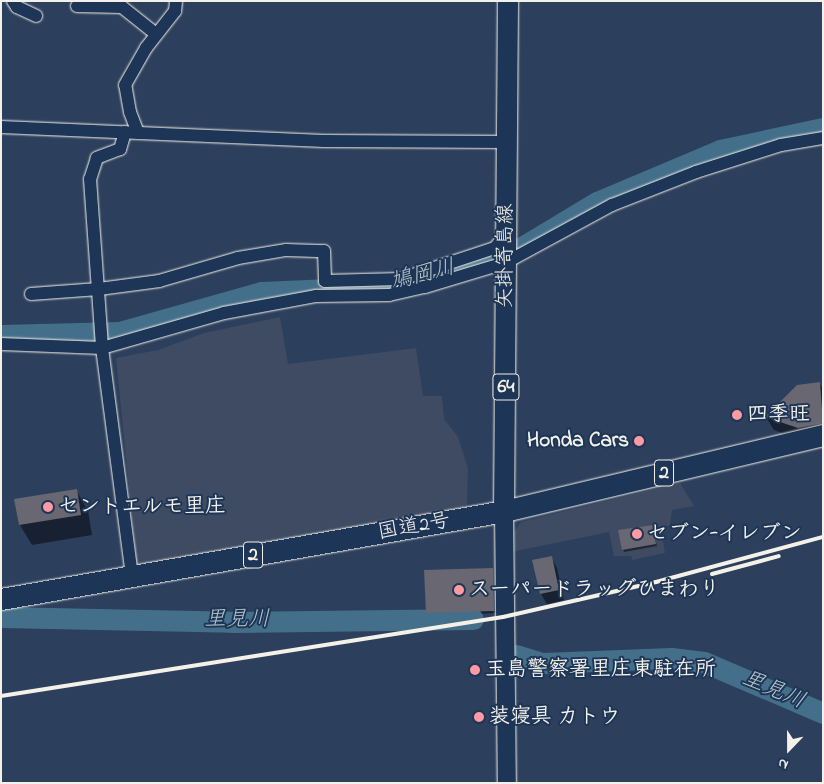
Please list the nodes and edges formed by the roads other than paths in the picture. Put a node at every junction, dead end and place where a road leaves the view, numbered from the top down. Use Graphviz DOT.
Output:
graph roads {
  1 [pos="13,1"];
  2 [pos="176,1"];
  3 [pos="508,1"];
  4 [pos="77,6"];
  5 [pos="36,16"];
  6 [pos="156,34"];
  7 [pos="1,127"];
  8 [pos="125,132"];
  9 [pos="138,133"];
  10 [pos="823,138"];
  11 [pos="507,142"];
  12 [pos="506,238"];
  13 [pos="505,263"];
  14 [pos="99,289"];
  15 [pos="30,294"];
  16 [pos="1,344"];
  17 [pos="102,348"];
  18 [pos="823,435"];
  19 [pos="504,511"];
  20 [pos="132,576"];
  21 [pos="1,598"];
  22 [pos="507,783"];
  1 -- 5 [label="street"];
  2 -- 6 [label="street"];
  3 -- 11 [label="main road, 矢掛寄島線 / 64"];
  4 -- 6 [label="street"];
  6 -- 9 [label="street"];
  7 -- 8 [label="street"];
  8 -- 9 [label="street"];
  8 -- 14 [label="street"];
  9 -- 11 [label="street"];
  10 -- 13 [label="street"];
  11 -- 12 [label="main road, 矢掛寄島線 / 64"];
  12 -- 13 [label="main road, 矢掛寄島線 / 64"];
  12 -- 14 [label="street"];
  13 -- 17 [label="street"];
  13 -- 19 [label="main road, 矢掛寄島線 / 64"];
  14 -- 15 [label="street"];
  14 -- 17 [label="street"];
  16 -- 17 [label="street"];
  17 -- 20 [label="street"];
  18 -- 19 [label="highway, 国道2号 / 2"];
  19 -- 20 [label="highway, 国道2号 / 2"];
  19 -- 22 [label="main road"];
  20 -- 21 [label="highway, 国道2号 / 2"];
}
